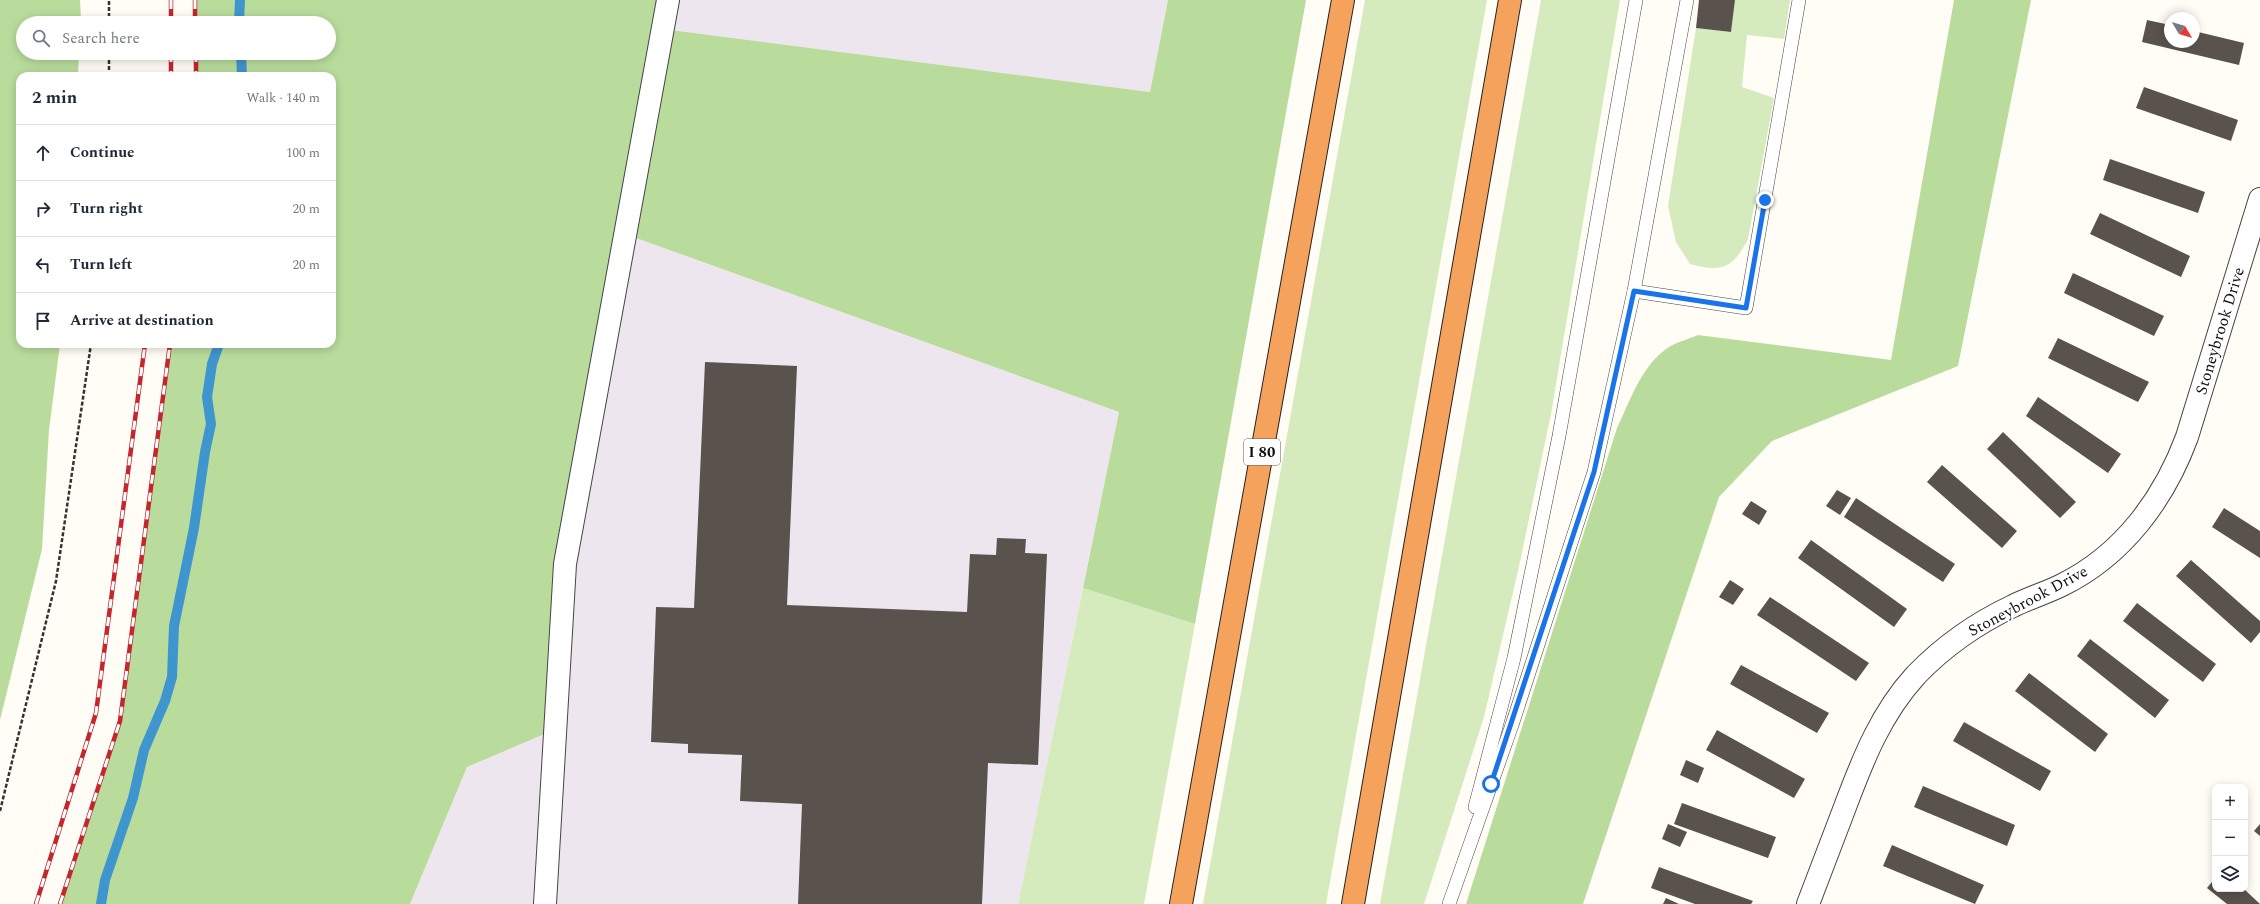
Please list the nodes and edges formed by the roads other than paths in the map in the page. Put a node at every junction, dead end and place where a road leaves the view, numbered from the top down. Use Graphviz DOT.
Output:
graph roads {
  1 [pos="668,0"];
  2 [pos="1343,0"];
  3 [pos="1510,0"];
  4 [pos="1636,0"];
  5 [pos="1687,0"];
  6 [pos="1799,0"];
  7 [pos="2260,198"];
  8 [pos="1634,291"];
  9 [pos="546,904"];
  10 [pos="1181,904"];
  11 [pos="1353,904"];
  12 [pos="1449,904"];
  13 [pos="1808,904"];
  1 -- 9 [label="street"];
  2 -- 10 [label="highway, I 80"];
  3 -- 11 [label="highway"];
  4 -- 12 [label="lane"];
  5 -- 8 [label="lane"];
  6 -- 8 [label="lane"];
  7 -- 13 [label="street, Stoneybrook Drive"];
  8 -- 12 [label="lane"];
}
